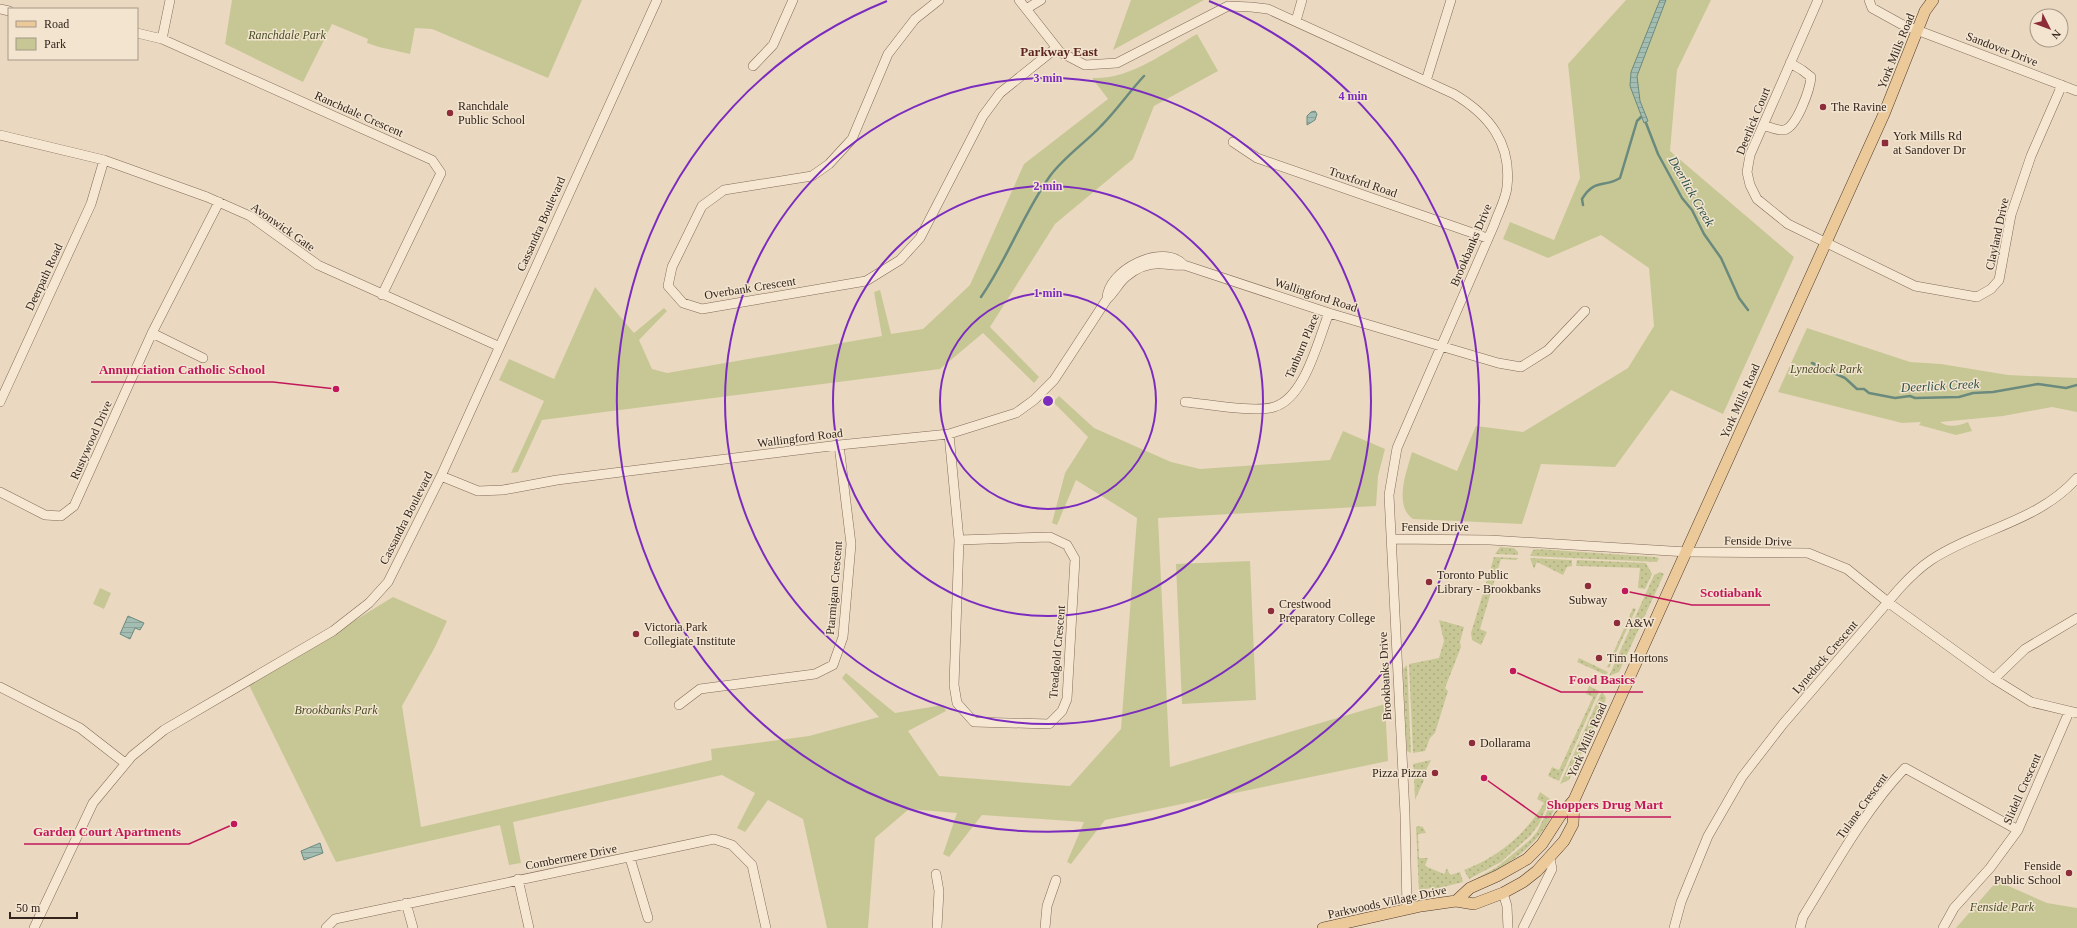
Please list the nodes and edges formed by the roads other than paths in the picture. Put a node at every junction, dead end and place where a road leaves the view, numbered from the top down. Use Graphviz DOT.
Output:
graph roads {
  1 [pos="170,0"];
  2 [pos="657,0"];
  3 [pos="793,0"];
  4 [pos="939,0"];
  5 [pos="1019,0"];
  6 [pos="1041,0"];
  7 [pos="1302,0"];
  8 [pos="1451,0"];
  9 [pos="1818,0"];
  10 [pos="1869,0"];
  11 [pos="1933,0"];
  12 [pos="1925,6"];
  13 [pos="1026,9"];
  14 [pos="1296,21"];
  15 [pos="1918,31"];
  16 [pos="138,33"];
  17 [pos="162,39"];
  18 [pos="1056,48"];
  19 [pos="1790,64"];
  20 [pos="753,66"];
  21 [pos="1426,81"];
  22 [pos="2062,85"];
  23 [pos="2077,91"];
  24 [pos="1763,125"];
  25 [pos="0,136"];
  26 [pos="1233,142"];
  27 [pos="104,160"];
  28 [pos="219,202"];
  29 [pos="1487,238"];
  30 [pos="1826,244"];
  31 [pos="382,295"];
  32 [pos="1585,311"];
  33 [pos="1329,313"];
  34 [pos="152,333"];
  35 [pos="1442,345"];
  36 [pos="498,346"];
  37 [pos="203,358"];
  38 [pos="0,402"];
  39 [pos="1185,402"];
  40 [pos="949,434"];
  41 [pos="839,445"];
  42 [pos="441,476"];
  43 [pos="2077,478"];
  44 [pos="0,492"];
  45 [pos="1392,539"];
  46 [pos="959,540"];
  47 [pos="1687,552"];
  48 [pos="1888,603"];
  49 [pos="2077,618"];
  50 [pos="1994,679"];
  51 [pos="0,687"];
  52 [pos="679,705"];
  53 [pos="2073,712"];
  54 [pos="125,763"];
  55 [pos="1574,800"];
  56 [pos="2018,830"];
  57 [pos="1549,836"];
  58 [pos="630,858"];
  59 [pos="1550,859"];
  60 [pos="936,874"];
  61 [pos="1497,876"];
  62 [pos="518,879"];
  63 [pos="1056,880"];
  64 [pos="1503,893"];
  65 [pos="1456,901"];
  66 [pos="406,903"];
  67 [pos="1407,909"];
  68 [pos="648,918"];
  69 [pos="34,928"];
  70 [pos="326,928"];
  71 [pos="413,928"];
  72 [pos="529,928"];
  73 [pos="766,928"];
  74 [pos="937,928"];
  75 [pos="1045,928"];
  76 [pos="1323,928"];
  77 [pos="1508,928"];
  78 [pos="1523,928"];
  79 [pos="1674,928"];
  80 [pos="1800,928"];
  81 [pos="1943,928"];
  1 -- 17 [label="street"];
  2 -- 36 [label="street, Cassandra Boulevard"];
  3 -- 20 [label="street"];
  4 -- 18 [label="street, Overbank Crescent"];
  5 -- 13 [label="street, Brookbanks Drive"];
  6 -- 13 [label="street"];
  7 -- 14 [label="street"];
  8 -- 21 [label="street"];
  9 -- 19 [label="street, Deerlick Court"];
  10 -- 15 [label="street, Sandover Drive"];
  11 -- 12 [label="main road, York Mills Road"];
  12 -- 15 [label="main road, York Mills Road"];
  13 -- 18 [label="street, Brookbanks Drive"];
  14 -- 18 [label="street, Brookbanks Drive"];
  14 -- 21 [label="street, Brookbanks Drive"];
  15 -- 22 [label="street, Sandover Drive"];
  15 -- 30 [label="main road, York Mills Road"];
  16 -- 17 [label="street, Ranchdale Crescent"];
  17 -- 31 [label="street, Ranchdale Crescent"];
  19 -- 24 [label="street, Deerlick Court"];
  19 -- 24 [label="street"];
  21 -- 29 [label="street, Brookbanks Drive"];
  22 -- 23 [label="street, Sandover Drive"];
  22 -- 30 [label="street, Clayland Drive"];
  24 -- 30 [label="street, Deerlick Court"];
  25 -- 27 [label="street, Avonwick Gate"];
  26 -- 29 [label="street, Truxford Road"];
  27 -- 28 [label="street, Avonwick Gate"];
  27 -- 38 [label="street, Deerpath Road"];
  28 -- 31 [label="street, Avonwick Gate"];
  28 -- 34 [label="street, Rustywood Drive"];
  29 -- 35 [label="street, Brookbanks Drive"];
  30 -- 47 [label="main road, York Mills Road"];
  31 -- 36 [label="street, Avonwick Gate"];
  32 -- 35 [label="street, Wallingford Road"];
  33 -- 35 [label="street, Wallingford Road"];
  33 -- 39 [label="street, Tanburn Place"];
  33 -- 40 [label="street, Wallingford Road"];
  34 -- 37 [label="street"];
  34 -- 44 [label="street, Rustywood Drive"];
  35 -- 45 [label="street, Brookbanks Drive"];
  36 -- 42 [label="street, Cassandra Boulevard"];
  40 -- 41 [label="street, Wallingford Road"];
  40 -- 46 [label="street, Treadgold Crescent"];
  41 -- 42 [label="street, Wallingford Road"];
  41 -- 52 [label="street, Ptarmigan Crescent"];
  42 -- 54 [label="street, Cassandra Boulevard"];
  43 -- 48 [label="street, Lynedock Crescent"];
  45 -- 47 [label="street, Fenside Drive"];
  45 -- 67 [label="street, Brookbanks Drive"];
  46 -- 46 [label="street, Treadgold Crescent"];
  47 -- 48 [label="street, Fenside Drive"];
  47 -- 55 [label="main road, York Mills Road"];
  48 -- 50 [label="street, Fenside Drive"];
  48 -- 79 [label="street, Lynedock Crescent"];
  49 -- 50 [label="street"];
  50 -- 53 [label="street, Fenside Drive"];
  51 -- 54 [label="street"];
  53 -- 56 [label="street, Slidell Crescent"];
  54 -- 69 [label="street, Cassandra Boulevard"];
  55 -- 57 [label="main road, York Mills Road"];
  55 -- 59 [label="main road, York Mills Road"];
  56 -- 80 [label="street, Tulane Crescent"];
  56 -- 81 [label="street, Slidell Crescent"];
  57 -- 61 [label="main road, York Mills Road"];
  57 -- 64 [label="main road"];
  58 -- 62 [label="street, Combermere Drive"];
  58 -- 68 [label="street"];
  58 -- 73 [label="street, Combermere Drive"];
  59 -- 64 [label="main road, York Mills Road"];
  59 -- 78 [label="street"];
  60 -- 74 [label="street"];
  61 -- 65 [label="main road, Parkwoods Village Drive"];
  62 -- 66 [label="street, Combermere Drive"];
  62 -- 72 [label="street"];
  63 -- 75 [label="street"];
  64 -- 65 [label="main road, Parkwoods Village Drive"];
  64 -- 77 [label="street"];
  65 -- 67 [label="main road, Parkwoods Village Drive"];
  66 -- 70 [label="street, Combermere Drive"];
  66 -- 71 [label="street"];
  67 -- 76 [label="main road, Parkwoods Village Drive"];
}
